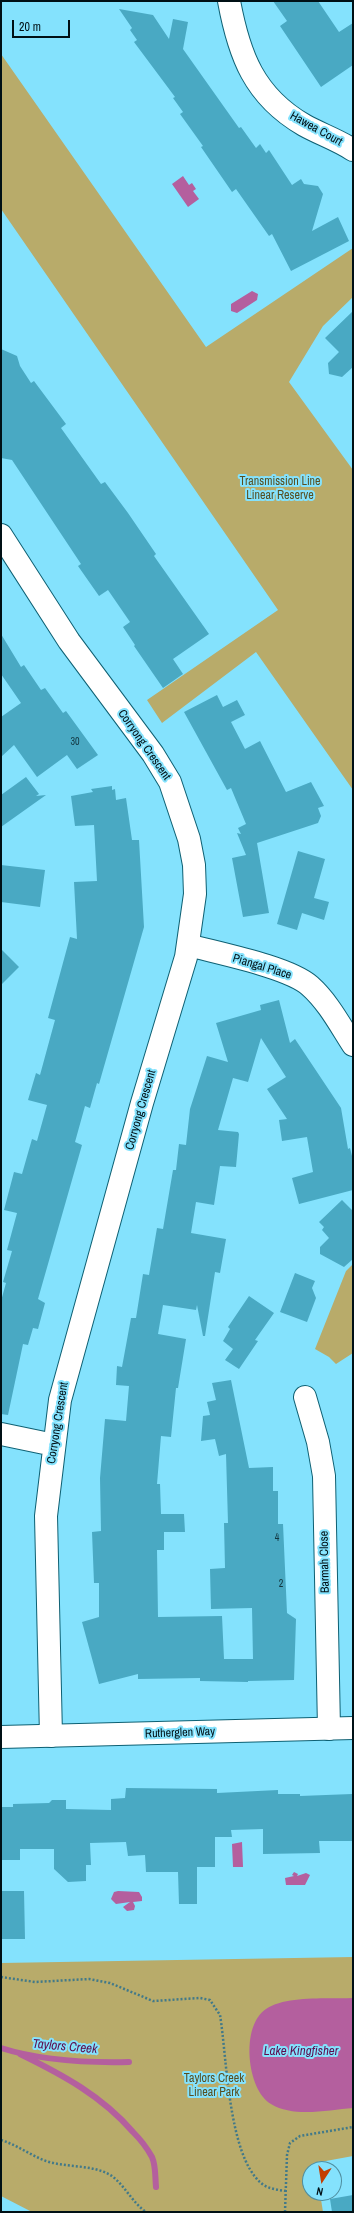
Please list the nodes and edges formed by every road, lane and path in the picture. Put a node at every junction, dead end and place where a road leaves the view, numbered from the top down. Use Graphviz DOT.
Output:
graph roads {
  1 [pos="229,1"];
  2 [pos="353,150"];
  3 [pos="1,535"];
  4 [pos="188,945"];
  5 [pos="353,1045"];
  6 [pos="305,1397"];
  7 [pos="1,1434"];
  8 [pos="54,1445"];
  9 [pos="353,1728"];
  10 [pos="329,1729"];
  11 [pos="3,1736"];
  12 [pos="51,1736"];
  13 [pos="1,1977"];
  14 [pos="353,2127"];
  15 [pos="1,2140"];
  16 [pos="287,2191"];
  17 [pos="146,2212"];
  18 [pos="285,2212"];
  1 -- 2 [label="street, Hawea Court"];
  3 -- 4 [label="street, Corryong Crescent"];
  4 -- 5 [label="street, Piangal Place"];
  4 -- 8 [label="street, Corryong Crescent"];
  6 -- 10 [label="street, Barmah Close"];
  7 -- 8 [label="street"];
  8 -- 12 [label="street, Corryong Crescent"];
  9 -- 10 [label="street, Rutherglen Way"];
  10 -- 12 [label="street, Rutherglen Way"];
  11 -- 12 [label="street, Rutherglen Way"];
  13 -- 16 [label="path"];
  14 -- 16 [label="path"];
  15 -- 17 [label="path"];
  16 -- 18 [label="path"];
}
